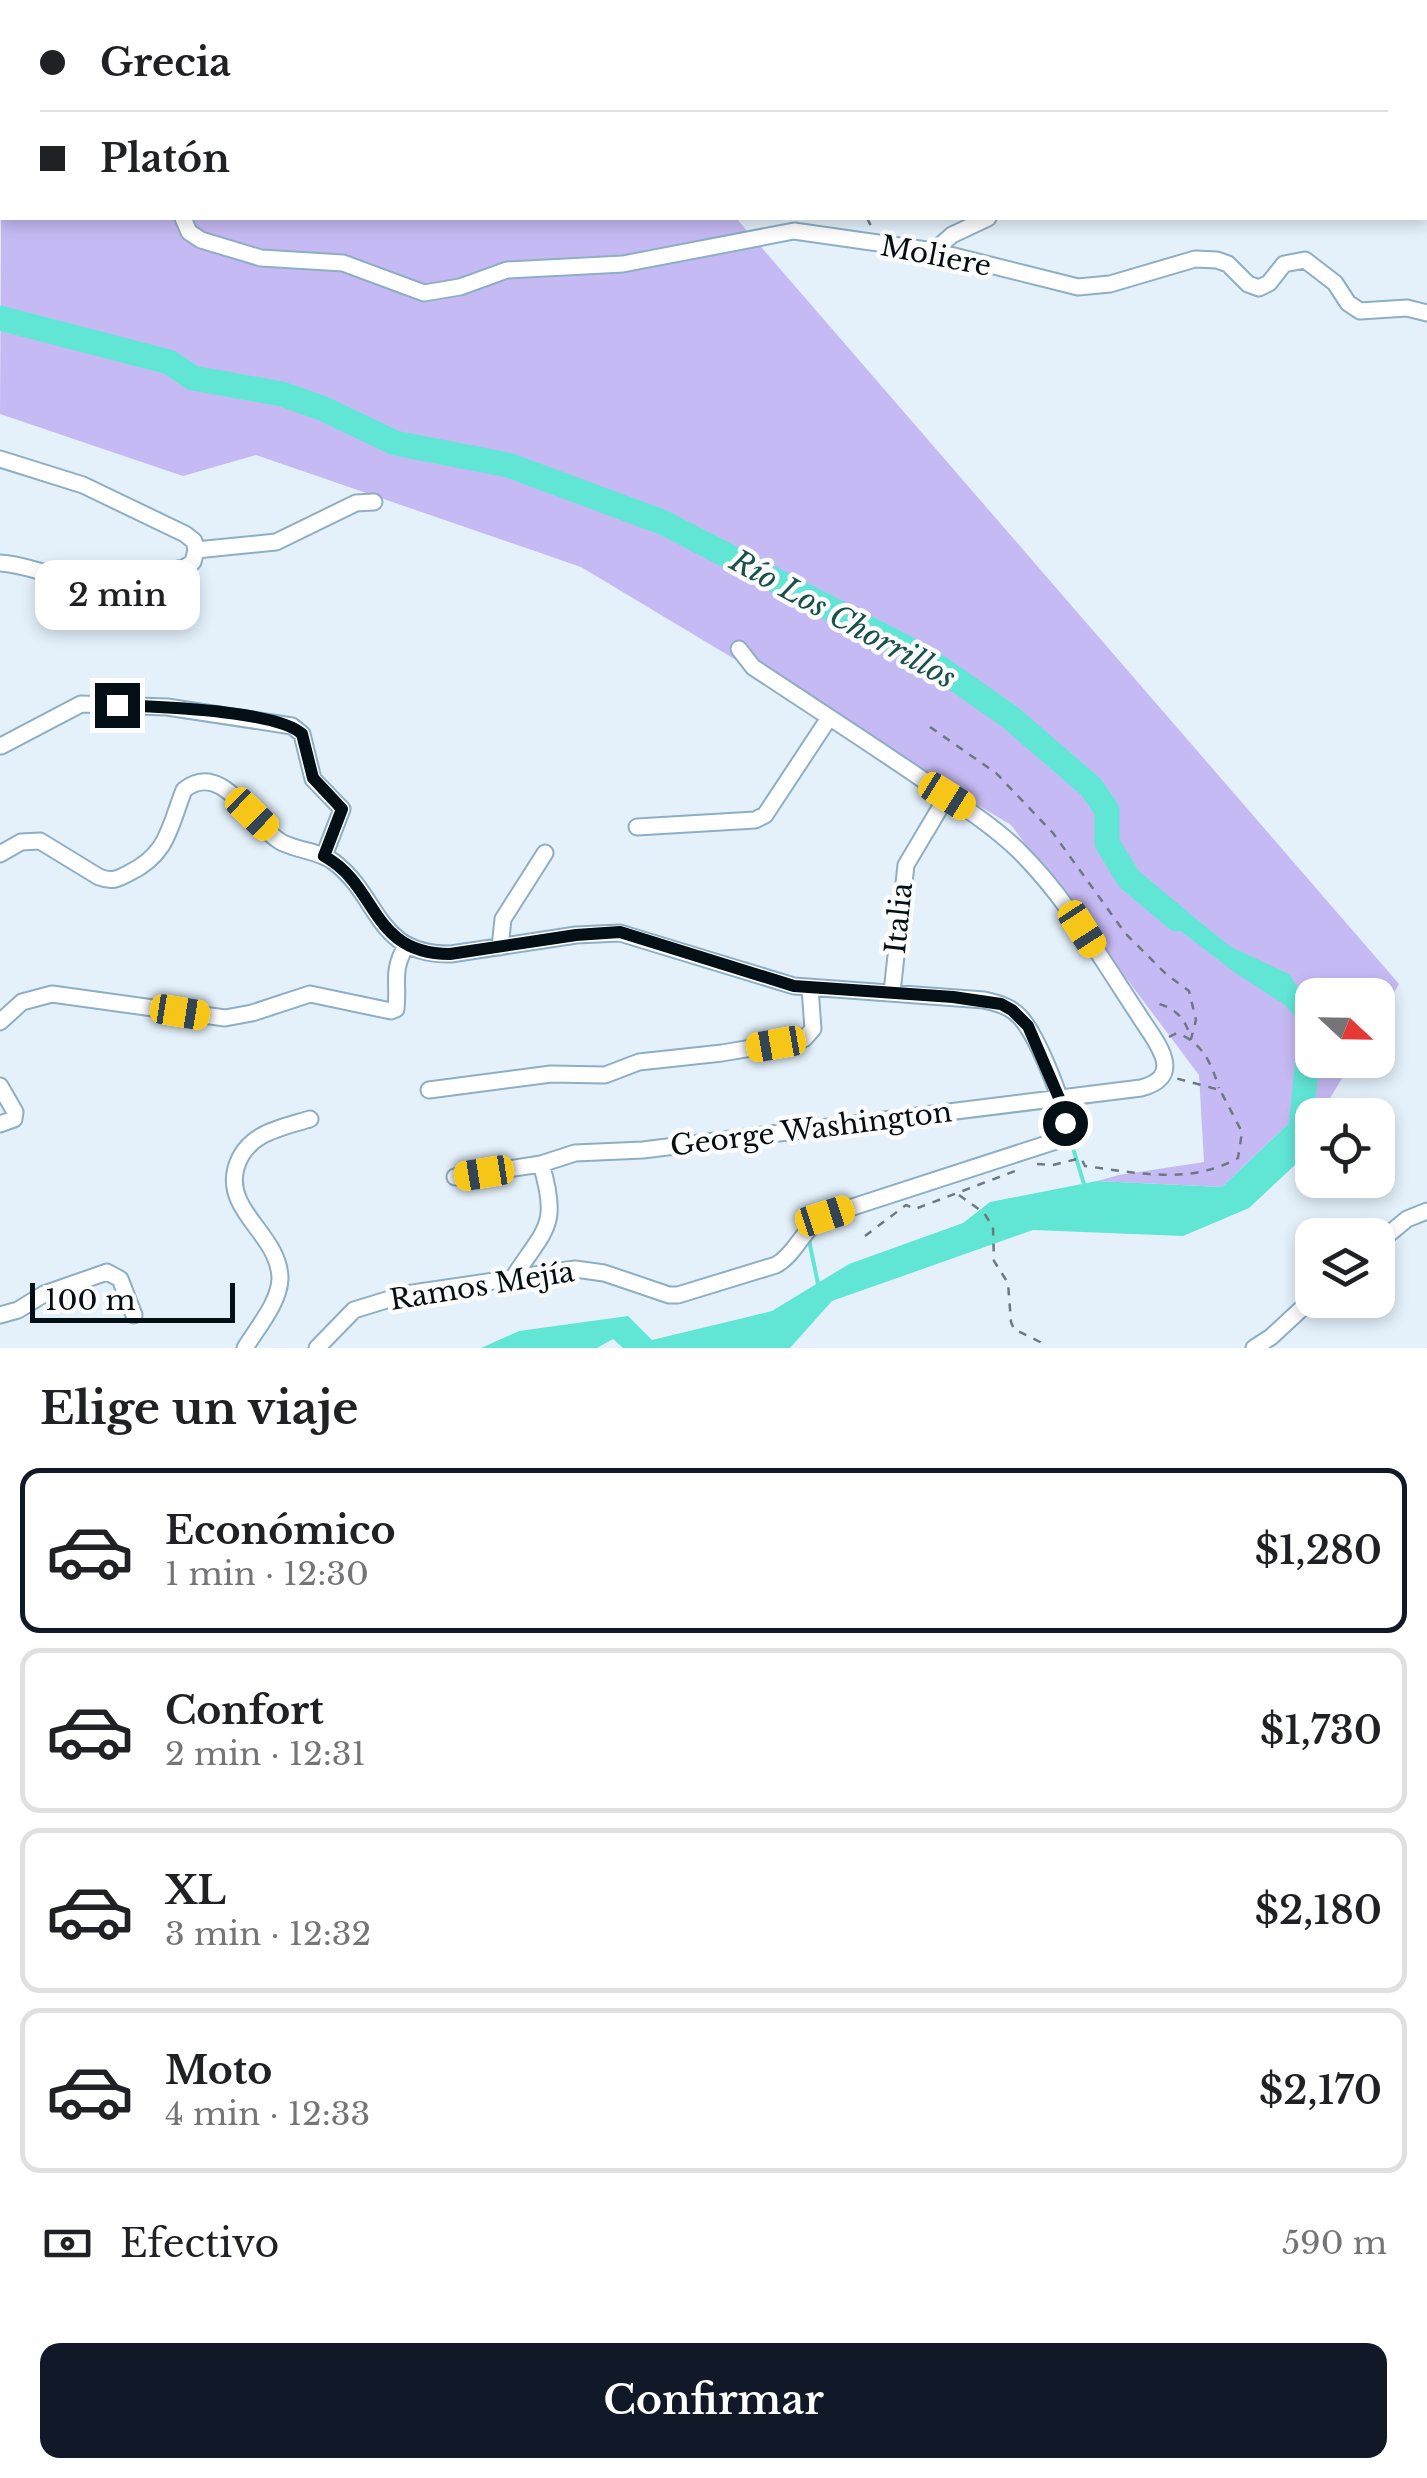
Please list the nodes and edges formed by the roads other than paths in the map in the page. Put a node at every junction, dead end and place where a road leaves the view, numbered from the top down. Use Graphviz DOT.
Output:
graph roads {
  1 [pos="184,220"];
  2 [pos="984,220"];
  3 [pos="934,251"];
  4 [pos="1427,313"];
  5 [pos="0,459"];
  6 [pos="374,502"];
  7 [pos="196,550"];
  8 [pos="0,563"];
  9 [pos="739,649"];
  10 [pos="829,718"];
  11 [pos="1,746"];
  12 [pos="947,796"];
  13 [pos="637,827"];
  14 [pos="545,853"];
  15 [pos="0,854"];
  16 [pos="324,856"];
  17 [pos="406,946"];
  18 [pos="500,947"];
  19 [pos="810,988"];
  20 [pos="892,992"];
  21 [pos="0,1022"];
  22 [pos="0,1086"];
  23 [pos="429,1090"];
  24 [pos="1059,1098"];
  25 [pos="310,1119"];
  26 [pos="0,1124"];
  27 [pos="540,1164"];
  28 [pos="455,1178"];
  29 [pos="1427,1211"];
  30 [pos="1395,1229"];
  31 [pos="513,1278"];
  32 [pos="1295,1313"];
  33 [pos="0,1315"];
  34 [pos="134,1316"];
  35 [pos="245,1348"];
  36 [pos="317,1348"];
  37 [pos="1254,1348"];
  1 -- 3 [label="street, Moliere"];
  2 -- 3 [label="street"];
  3 -- 4 [label="street, Moliere"];
  5 -- 7 [label="street"];
  6 -- 7 [label="street"];
  7 -- 8 [label="street"];
  9 -- 10 [label="street"];
  10 -- 12 [label="street"];
  10 -- 13 [label="street"];
  11 -- 16 [label="street"];
  12 -- 20 [label="street, Italia"];
  12 -- 24 [label="street, George Washington"];
  14 -- 18 [label="street"];
  15 -- 16 [label="street"];
  16 -- 17 [label="street"];
  17 -- 18 [label="street"];
  17 -- 21 [label="street"];
  18 -- 19 [label="street"];
  19 -- 20 [label="street"];
  19 -- 23 [label="street"];
  20 -- 24 [label="street"];
  22 -- 26 [label="street"];
  24 -- 27 [label="street, George Washington"];
  24 -- 31 [label="street, Ramos Mejía"];
  25 -- 35 [label="street"];
  27 -- 28 [label="street, George Washington"];
  27 -- 31 [label="street"];
  29 -- 30 [label="street"];
  31 -- 36 [label="street, Ramos Mejía"];
  32 -- 37 [label="street"];
  33 -- 34 [label="street"];
}
